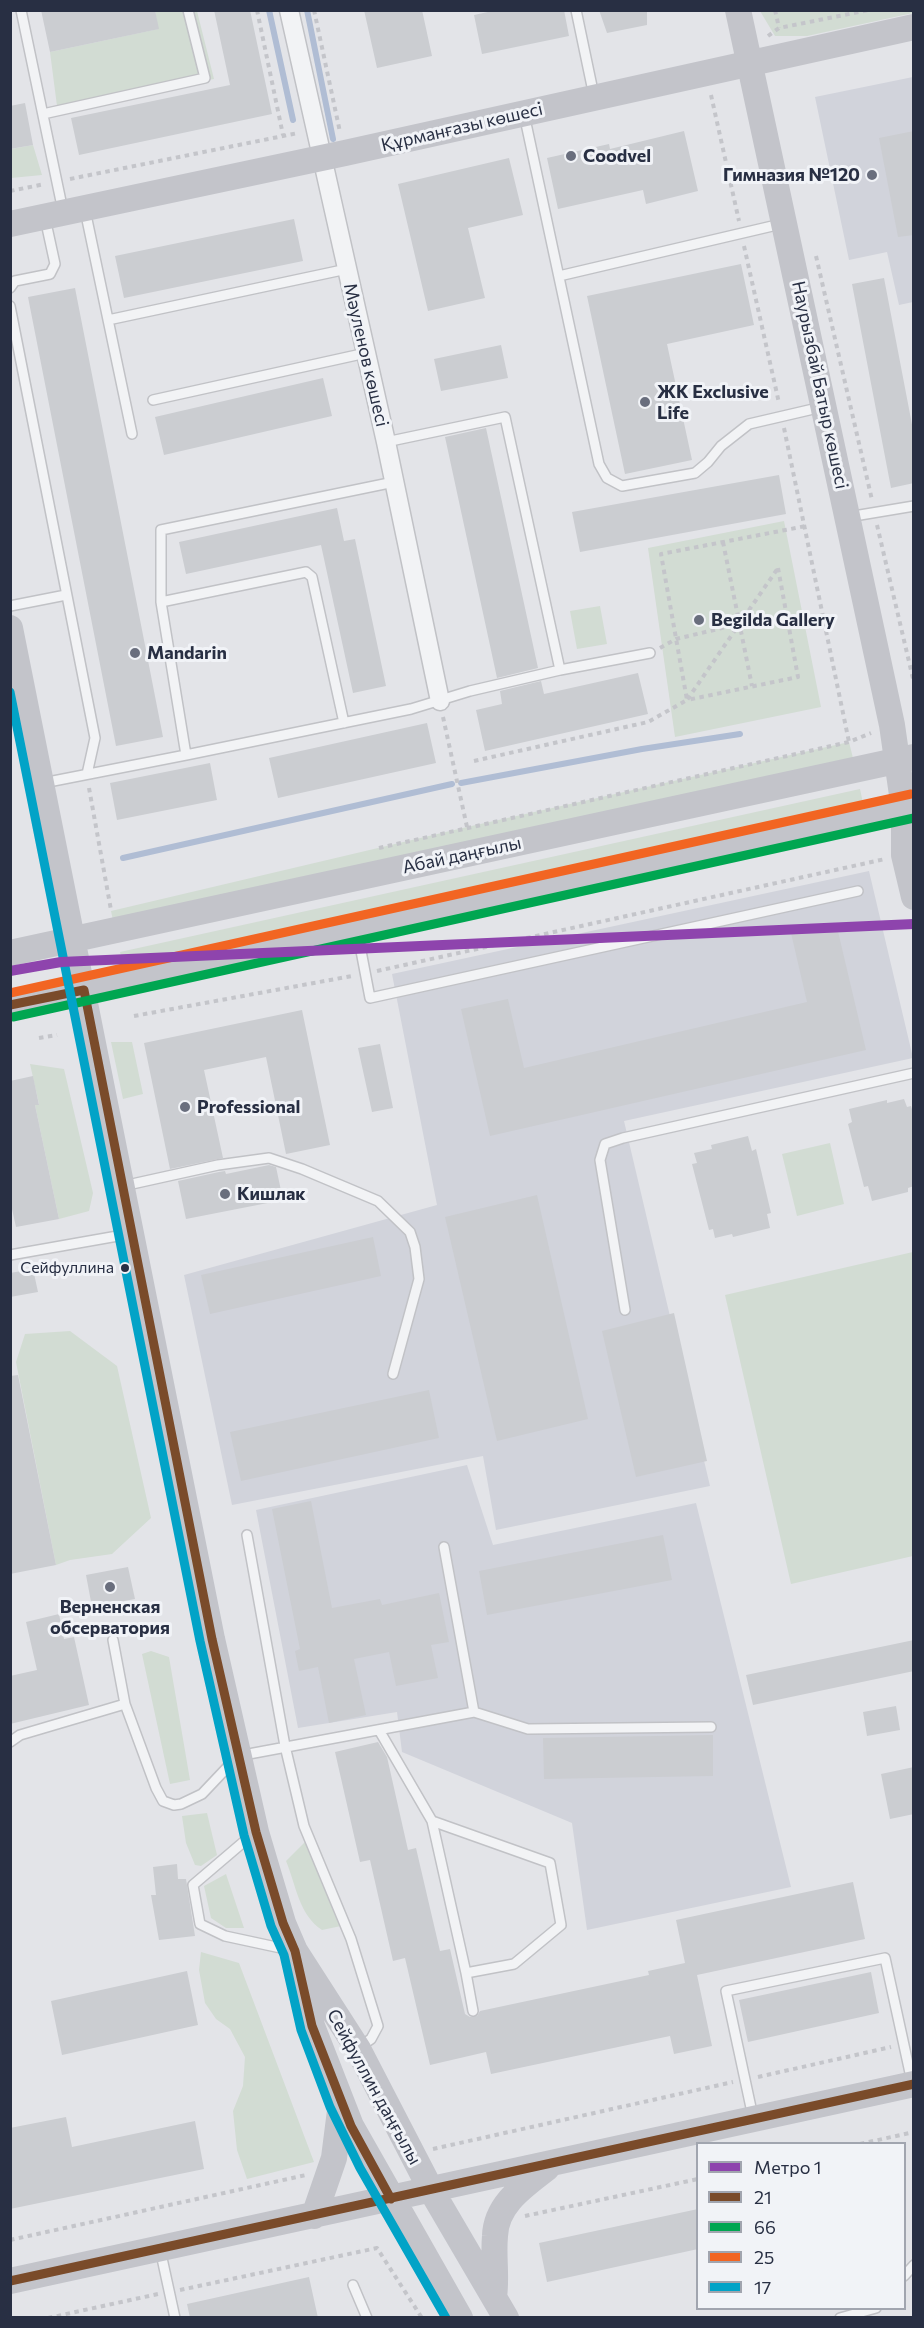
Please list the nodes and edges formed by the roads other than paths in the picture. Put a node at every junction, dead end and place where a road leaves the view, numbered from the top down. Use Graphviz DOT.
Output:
graph roads {
  1 [pos="21,10"];
  2 [pos="188,10"];
  3 [pos="289,10"];
  4 [pos="576,10"];
  5 [pos="738,10"];
  6 [pos="914,27"];
  7 [pos="750,63"];
  8 [pos="594,98"];
  9 [pos="524,113"];
  10 [pos="43,114"];
  11 [pos="323,158"];
  12 [pos="64,212"];
  13 [pos="785,223"];
  14 [pos="10,224"];
  15 [pos="347,269"];
  16 [pos="559,276"];
  17 [pos="10,288"];
  18 [pos="10,306"];
  19 [pos="108,320"];
  20 [pos="366,353"];
  21 [pos="153,400"];
  22 [pos="824,406"];
  23 [pos="132,434"];
  24 [pos="386,442"];
  25 [pos="394,482"];
  26 [pos="914,506"];
  27 [pos="848,517"];
  28 [pos="66,595"];
  29 [pos="161,602"];
  30 [pos="10,606"];
  31 [pos="10,628"];
  32 [pos="650,653"];
  33 [pos="560,670"];
  34 [pos="440,701"];
  35 [pos="344,723"];
  36 [pos="186,755"];
  37 [pos="905,759"];
  38 [pos="87,774"];
  39 [pos="42,783"];
  40 [pos="909,808"];
  41 [pos="858,891"];
  42 [pos="914,897"];
  43 [pos="357,928"];
  44 [pos="74,940"];
  45 [pos="10,953"];
  46 [pos="84,990"];
  47 [pos="10,1005"];
  48 [pos="914,1073"];
  49 [pos="122,1186"];
  50 [pos="131,1234"];
  51 [pos="10,1255"];
  52 [pos="625,1310"];
  53 [pos="393,1374"];
  54 [pos="246,1535"];
  55 [pos="444,1547"];
  56 [pos="113,1640"];
  57 [pos="125,1704"];
  58 [pos="474,1712"];
  59 [pos="711,1727"];
  60 [pos="379,1730"];
  61 [pos="10,1742"];
  62 [pos="285,1746"];
  63 [pos="238,1756"];
  64 [pos="432,1821"];
  65 [pos="256,1833"];
  66 [pos="295,1951"];
  67 [pos="466,1973"];
  68 [pos="473,2011"];
  69 [pos="358,2049"];
  70 [pos="913,2085"];
  71 [pos="341,2103"];
  72 [pos="753,2120"];
  73 [pos="553,2164"];
  74 [pos="431,2190"];
  75 [pos="391,2199"];
  76 [pos="314,2216"];
  77 [pos="160,2249"];
  78 [pos="10,2281"];
  79 [pos="353,2285"];
  80 [pos="500,2307"];
  81 [pos="870,2310"];
  82 [pos="175,2318"];
  83 [pos="367,2318"];
  84 [pos="460,2318"];
  85 [pos="840,2318"];
  1 -- 10 [label="lane"];
  2 -- 10 [label="lane"];
  3 -- 11 [label="street, Мәуленов көшесі"];
  4 -- 8 [label="lane"];
  5 -- 7 [label="main road, Наурызбай Батыр көшесі"];
  6 -- 7 [label="main road, Құрманғазы көшесі"];
  7 -- 8 [label="main road, Құрманғазы көшесі"];
  7 -- 13 [label="main road, Наурызбай Батыр көшесі"];
  8 -- 9 [label="main road, Құрманғазы көшесі"];
  9 -- 11 [label="main road, Құрманғазы көшесі"];
  9 -- 16 [label="lane"];
  10 -- 12 [label="lane"];
  11 -- 12 [label="main road, Құрманғазы көшесі"];
  11 -- 15 [label="street, Мәуленов көшесі"];
  12 -- 14 [label="main road, Құрманғазы көшесі"];
  12 -- 17 [label="lane"];
  12 -- 19 [label="lane"];
  13 -- 16 [label="lane"];
  13 -- 22 [label="main road, Наурызбай Батыр көшесі"];
  15 -- 19 [label="lane"];
  15 -- 20 [label="street, Мәуленов көшесі"];
  16 -- 22 [label="lane"];
  18 -- 28 [label="lane"];
  19 -- 23 [label="lane"];
  20 -- 21 [label="lane"];
  20 -- 24 [label="street, Мәуленов көшесі"];
  22 -- 27 [label="main road, Наурызбай Батыр көшесі"];
  24 -- 25 [label="street, Мәуленов көшесі"];
  24 -- 33 [label="lane"];
  25 -- 29 [label="lane"];
  25 -- 34 [label="street, Мәуленов көшесі"];
  26 -- 27 [label="lane"];
  27 -- 37 [label="main road, Наурызбай Батыр көшесі"];
  28 -- 30 [label="lane"];
  28 -- 38 [label="lane"];
  29 -- 35 [label="lane"];
  29 -- 36 [label="lane"];
  31 -- 39 [label="main road, Сейфуллин даңғылы"];
  32 -- 33 [label="lane"];
  33 -- 34 [label="lane"];
  34 -- 35 [label="lane"];
  35 -- 36 [label="lane"];
  36 -- 38 [label="lane"];
  37 -- 40 [label="main road"];
  37 -- 44 [label="main road, Абай даңғылы"];
  38 -- 39 [label="lane"];
  39 -- 44 [label="main road, Сейфуллин даңғылы"];
  40 -- 42 [label="main road"];
  40 -- 43 [label="main road"];
  41 -- 43 [label="lane"];
  43 -- 46 [label="main road"];
  44 -- 45 [label="main road, Абай даңғылы"];
  44 -- 46 [label="main road, Сейфуллин даңғылы"];
  46 -- 47 [label="main road"];
  46 -- 49 [label="main road, Сейфуллин даңғылы"];
  48 -- 52 [label="lane"];
  49 -- 50 [label="main road, Сейфуллин даңғылы"];
  49 -- 53 [label="lane"];
  50 -- 51 [label="lane"];
  50 -- 63 [label="main road, Сейфуллин даңғылы"];
  54 -- 62 [label="lane"];
  55 -- 58 [label="lane"];
  56 -- 57 [label="lane"];
  57 -- 61 [label="lane"];
  57 -- 63 [label="lane"];
  58 -- 59 [label="lane"];
  58 -- 60 [label="lane"];
  60 -- 62 [label="lane"];
  60 -- 64 [label="lane"];
  62 -- 63 [label="lane"];
  62 -- 69 [label="lane"];
  63 -- 65 [label="main road, Сейфуллин даңғылы"];
  64 -- 67 [label="lane"];
  64 -- 67 [label="lane"];
  65 -- 66 [label="main road, Сейфуллин даңғылы"];
  65 -- 66 [label="lane"];
  66 -- 69 [label="main road, Сейфуллин даңғылы"];
  66 -- 71 [label="main road, Сейфуллин даңғылы"];
  67 -- 68 [label="lane"];
  69 -- 74 [label="main road, Сейфуллин даңғылы"];
  70 -- 72 [label="main road"];
  70 -- 72 [label="lane"];
  71 -- 75 [label="main road, Сейфуллин даңғылы"];
  71 -- 76 [label="main road"];
  72 -- 73 [label="main road"];
  73 -- 74 [label="main road"];
  73 -- 80 [label="main road"];
  74 -- 75 [label="main road"];
  74 -- 80 [label="main road, Сейфуллин даңғылы"];
  75 -- 76 [label="main road"];
  75 -- 84 [label="main road, Сейфуллин даңғылы"];
  76 -- 77 [label="main road"];
  77 -- 78 [label="main road"];
  77 -- 82 [label="lane"];
  79 -- 83 [label="lane"];
  81 -- 85 [label="lane"];
}
